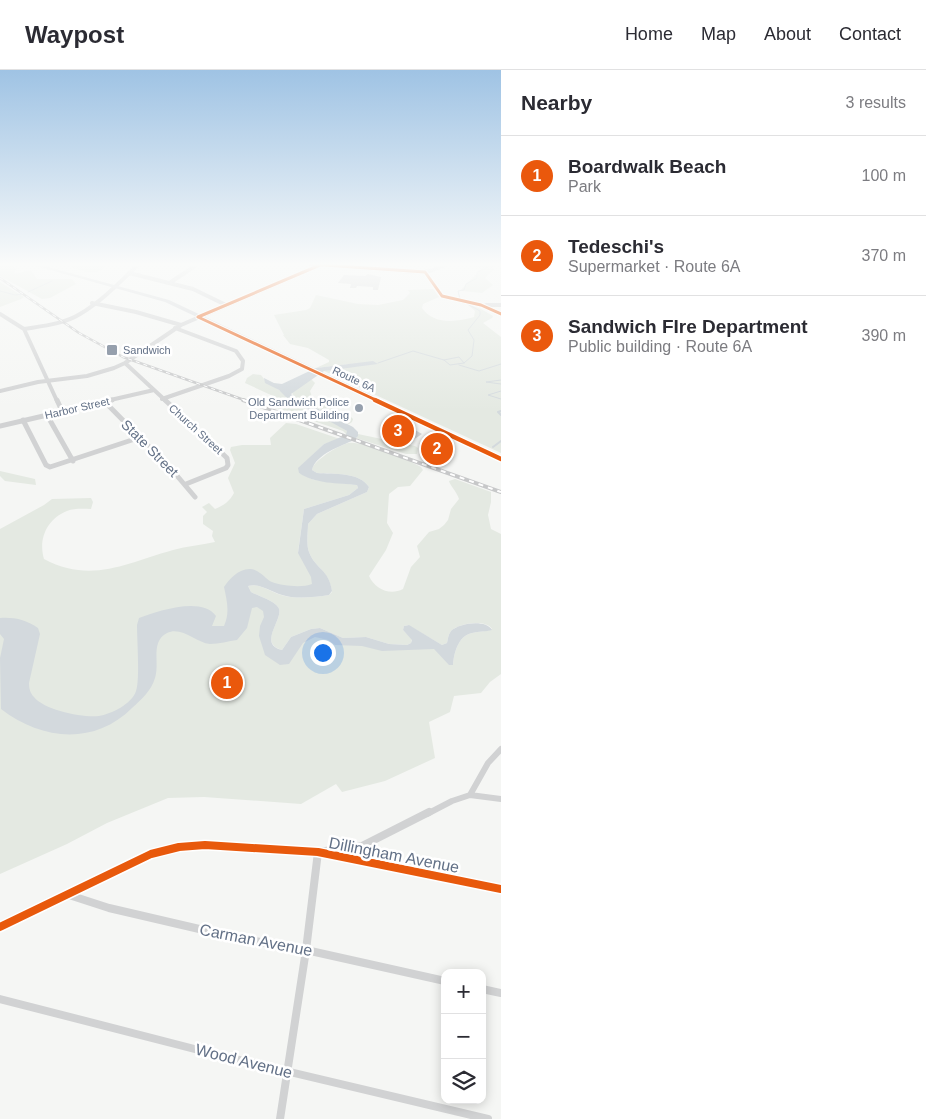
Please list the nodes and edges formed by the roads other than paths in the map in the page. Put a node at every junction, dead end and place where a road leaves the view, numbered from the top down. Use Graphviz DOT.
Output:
graph roads {
  1 [pos="81,313"];
  2 [pos="139,313"];
  3 [pos="190,313"];
  4 [pos="207,313"];
  5 [pos="0,314"];
  6 [pos="198,317"];
  7 [pos="181,325"];
  8 [pos="175,328"];
  9 [pos="24,329"];
  10 [pos="125,363"];
  11 [pos="48,382"];
  12 [pos="154,390"];
  13 [pos="0,391"];
  14 [pos="162,399"];
  15 [pos="104,401"];
  16 [pos="62,411"];
  17 [pos="47,415"];
  18 [pos="23,420"];
  19 [pos="0,426"];
  20 [pos="141,437"];
  21 [pos="501,459"];
  22 [pos="73,461"];
  23 [pos="186,484"];
  24 [pos="196,497"];
  25 [pos="501,748"];
  26 [pos="470,796"];
  27 [pos="501,800"];
  28 [pos="318,852"];
  29 [pos="501,889"];
  30 [pos="69,895"];
  31 [pos="0,927"];
  32 [pos="306,950"];
  33 [pos="441,980"];
  34 [pos="486,990"];
  35 [pos="501,993"];
  36 [pos="0,999"];
  37 [pos="287,1072"];
  38 [pos="280,1119"];
  39 [pos="488,1119"];
  1 -- 9 [label="street"];
  2 -- 7 [label="street"];
  3 -- 6 [label="main road, Route 6A"];
  4 -- 6 [label="street"];
  5 -- 9 [label="street"];
  6 -- 7 [label="street"];
  6 -- 21 [label="main road, Route 6A"];
  7 -- 8 [label="street"];
  8 -- 10 [label="street"];
  8 -- 14 [label="street"];
  9 -- 11 [label="street"];
  10 -- 11 [label="street"];
  10 -- 12 [label="street, Church Street"];
  11 -- 13 [label="street"];
  11 -- 16 [label="street"];
  12 -- 14 [label="street, Church Street"];
  12 -- 15 [label="street, Harbor Street"];
  14 -- 23 [label="street, Church Street"];
  15 -- 16 [label="street, Harbor Street"];
  15 -- 20 [label="street, State Street"];
  16 -- 17 [label="street, Harbor Street"];
  17 -- 18 [label="street, Harbor Street"];
  17 -- 22 [label="street"];
  18 -- 19 [label="street, Harbor Street"];
  18 -- 22 [label="street"];
  20 -- 22 [label="street"];
  20 -- 23 [label="street, State Street"];
  23 -- 24 [label="street, State Street"];
  25 -- 26 [label="street"];
  26 -- 27 [label="street"];
  26 -- 28 [label="street"];
  28 -- 29 [label="street, Dillingham Avenue"];
  28 -- 30 [label="street, Dillingham Avenue"];
  28 -- 32 [label="street"];
  30 -- 31 [label="street, Dillingham Avenue"];
  30 -- 32 [label="street, Carman Avenue"];
  32 -- 33 [label="street, Carman Avenue"];
  32 -- 37 [label="street"];
  34 -- 35 [label="street"];
  36 -- 37 [label="street, Wood Avenue"];
  37 -- 38 [label="street"];
  37 -- 39 [label="street, Wood Avenue"];
}
